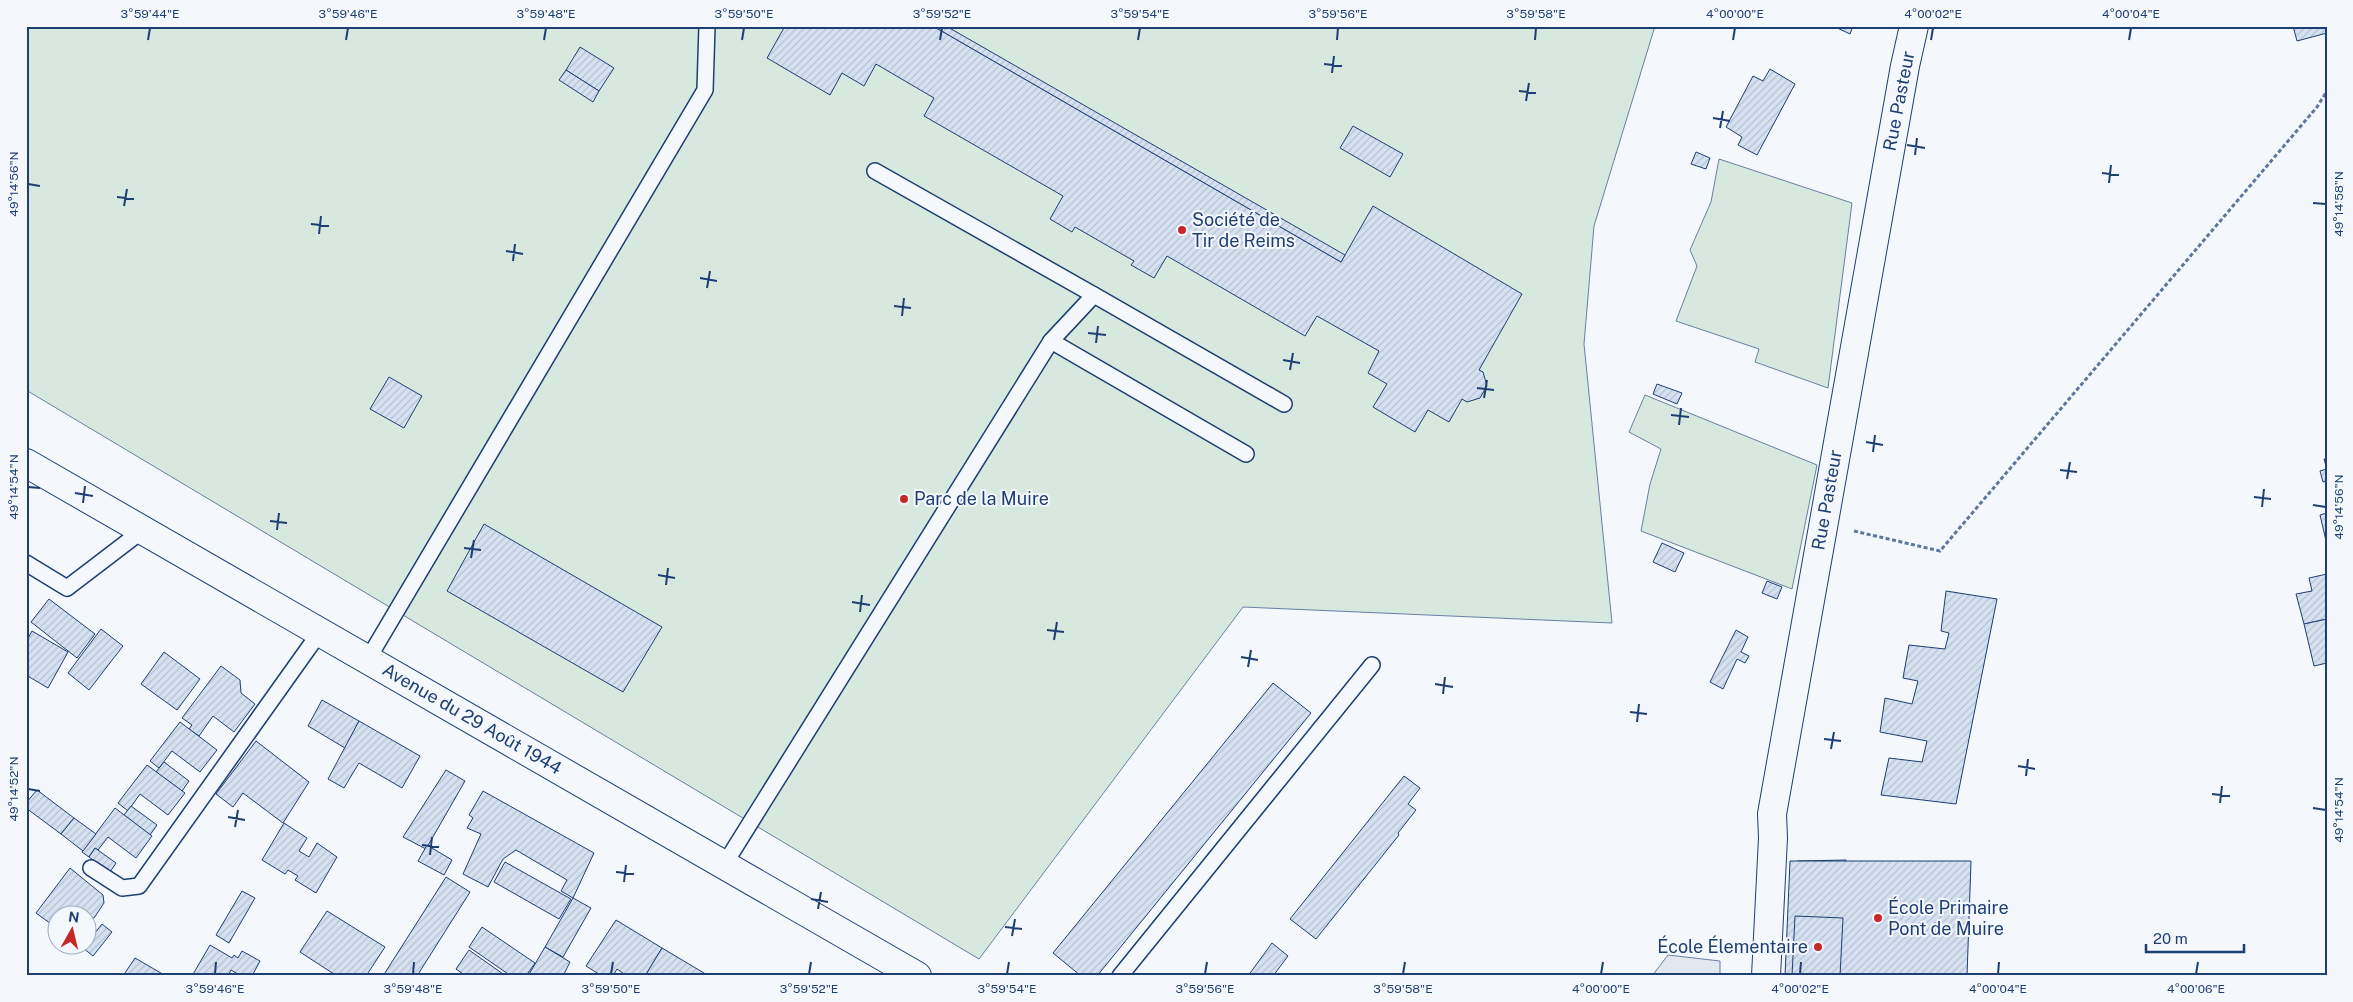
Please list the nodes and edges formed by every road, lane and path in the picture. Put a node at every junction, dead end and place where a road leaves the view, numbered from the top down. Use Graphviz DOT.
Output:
graph roads {
  1 [pos="707,26"];
  2 [pos="1914,26"];
  3 [pos="2327,91"];
  4 [pos="875,170"];
  5 [pos="1094,295"];
  6 [pos="1052,341"];
  7 [pos="1284,404"];
  8 [pos="1246,454"];
  9 [pos="26,463"];
  10 [pos="1823,524"];
  11 [pos="143,530"];
  12 [pos="26,563"];
  13 [pos="320,632"];
  14 [pos="368,659"];
  15 [pos="1372,665"];
  16 [pos="724,865"];
  17 [pos="91,868"];
  18 [pos="918,976"];
  19 [pos="1120,976"];
  20 [pos="1766,976"];
  1 -- 14 [label="lane"];
  2 -- 10 [label="main road, Rue Pasteur"];
  3 -- 10 [label="path"];
  4 -- 5 [label="lane"];
  5 -- 6 [label="lane"];
  5 -- 7 [label="lane"];
  6 -- 8 [label="lane"];
  6 -- 16 [label="lane"];
  9 -- 11 [label="main road, Avenue du 29 Août 1944"];
  10 -- 20 [label="main road, Rue Pasteur"];
  11 -- 12 [label="lane"];
  11 -- 13 [label="main road, Avenue du 29 Août 1944"];
  13 -- 14 [label="main road, Avenue du 29 Août 1944"];
  13 -- 17 [label="lane"];
  14 -- 16 [label="main road, Avenue du 29 Août 1944"];
  15 -- 19 [label="lane"];
  16 -- 18 [label="main road, Avenue du 29 Août 1944"];
}
